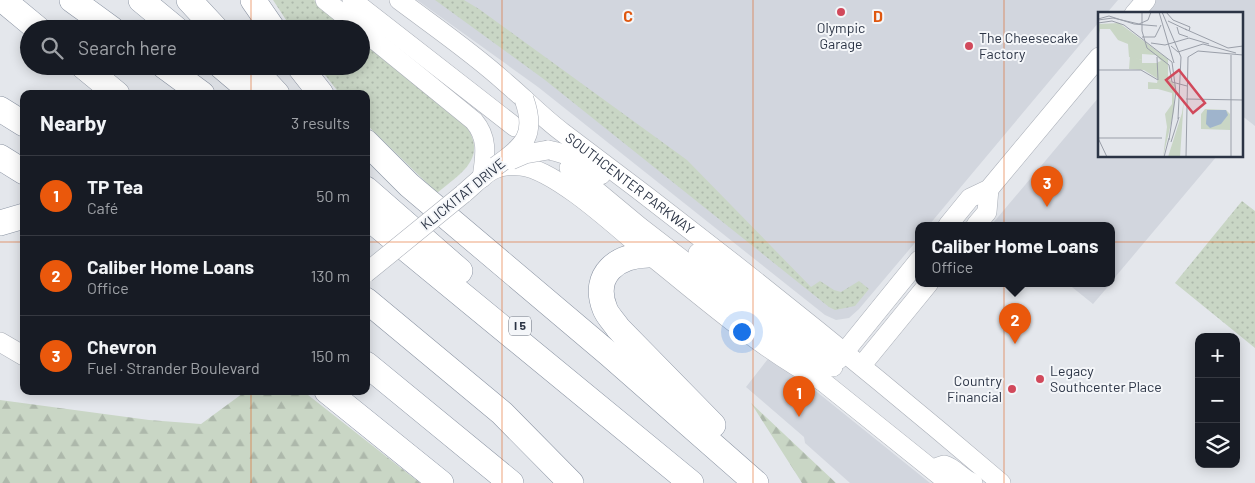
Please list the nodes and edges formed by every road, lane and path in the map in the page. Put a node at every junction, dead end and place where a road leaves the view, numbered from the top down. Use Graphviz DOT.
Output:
graph roads {
  1 [pos="3,0"];
  2 [pos="72,0"];
  3 [pos="141,0"];
  4 [pos="189,0"];
  5 [pos="325,0"];
  6 [pos="352,0"];
  7 [pos="399,0"];
  8 [pos="1146,0"];
  9 [pos="1136,12"];
  10 [pos="27,20"];
  11 [pos="100,20"];
  12 [pos="165,20"];
  13 [pos="208,20"];
  14 [pos="350,20"];
  15 [pos="370,36"];
  16 [pos="1098,58"];
  17 [pos="94,75"];
  18 [pos="176,75"];
  19 [pos="232,75"];
  20 [pos="259,75"];
  21 [pos="305,75"];
  22 [pos="112,90"];
  23 [pos="197,90"];
  24 [pos="249,90"];
  25 [pos="273,90"];
  26 [pos="318,90"];
  27 [pos="524,99"];
  28 [pos="0,109"];
  29 [pos="20,122"];
  30 [pos="515,127"];
  31 [pos="578,142"];
  32 [pos="370,146"];
  33 [pos="548,150"];
  34 [pos="0,157"];
  35 [pos="568,168"];
  36 [pos="20,170"];
  37 [pos="489,172"];
  38 [pos="989,189"];
  39 [pos="370,192"];
  40 [pos="20,217"];
  41 [pos="370,219"];
  42 [pos="950,222"];
  43 [pos="979,222"];
  44 [pos="0,223"];
  45 [pos="650,254"];
  46 [pos="915,265"];
  47 [pos="370,270"];
  48 [pos="926,287"];
  49 [pos="370,303"];
  50 [pos="0,342"];
  51 [pos="845,351"];
  52 [pos="20,354"];
  53 [pos="862,365"];
  54 [pos="370,367"];
  55 [pos="827,374"];
  56 [pos="332,395"];
  57 [pos="671,466"];
  58 [pos="934,471"];
  59 [pos="441,483"];
  60 [pos="511,483"];
  61 [pos="571,483"];
  62 [pos="691,483"];
  63 [pos="756,483"];
  64 [pos="771,483"];
  65 [pos="949,483"];
  66 [pos="973,483"];
  67 [pos="1001,483"];
  1 -- 10 [label="highway"];
  2 -- 11 [label="highway"];
  3 -- 12 [label="highway"];
  4 -- 13 [label="highway"];
  5 -- 14 [label="main road"];
  6 -- 30 [label="main road"];
  7 -- 27 [label="main road, SOUTHCENTER PARKWAY"];
  8 -- 9 [label="main road"];
  15 -- 37 [label="main road"];
  16 -- 38 [label="main road"];
  17 -- 22 [label="highway"];
  18 -- 23 [label="highway"];
  19 -- 24 [label="highway"];
  20 -- 25 [label="highway"];
  21 -- 26 [label="highway"];
  27 -- 31 [label="main road, SOUTHCENTER PARKWAY"];
  27 -- 37 [label="main road, KLICKITAT DRIVE, bridge"];
  28 -- 29 [label="highway"];
  31 -- 33 [label="main road"];
  31 -- 51 [label="main road, SOUTHCENTER PARKWAY"];
  32 -- 63 [label="highway"];
  33 -- 37 [label="main road, bridge"];
  33 -- 55 [label="main road"];
  34 -- 36 [label="highway"];
  35 -- 55 [label="main road, SOUTHCENTER PARKWAY"];
  37 -- 45 [label="main road"];
  37 -- 47 [label="main road, KLICKITAT DRIVE, bridge"];
  38 -- 42 [label="main road"];
  38 -- 43 [label="main road"];
  39 -- 57 [label="highway, I 5"];
  40 -- 44 [label="highway"];
  41 -- 57 [label="highway, I 5"];
  45 -- 55 [label="main road"];
  45 -- 64 [label="highway"];
  46 -- 51 [label="main road"];
  48 -- 53 [label="main road"];
  49 -- 61 [label="highway"];
  50 -- 52 [label="main road"];
  51 -- 53 [label="main road, SOUTHCENTER PARKWAY"];
  51 -- 55 [label="main road"];
  53 -- 55 [label="main road"];
  53 -- 67 [label="main road, SOUTHCENTER PARKWAY"];
  54 -- 60 [label="highway"];
  55 -- 58 [label="main road, SOUTHCENTER PARKWAY"];
  56 -- 59 [label="highway"];
  57 -- 62 [label="highway, I 5"];
  58 -- 65 [label="main road, SOUTHCENTER PARKWAY"];
  58 -- 66 [label="main road"];
}
